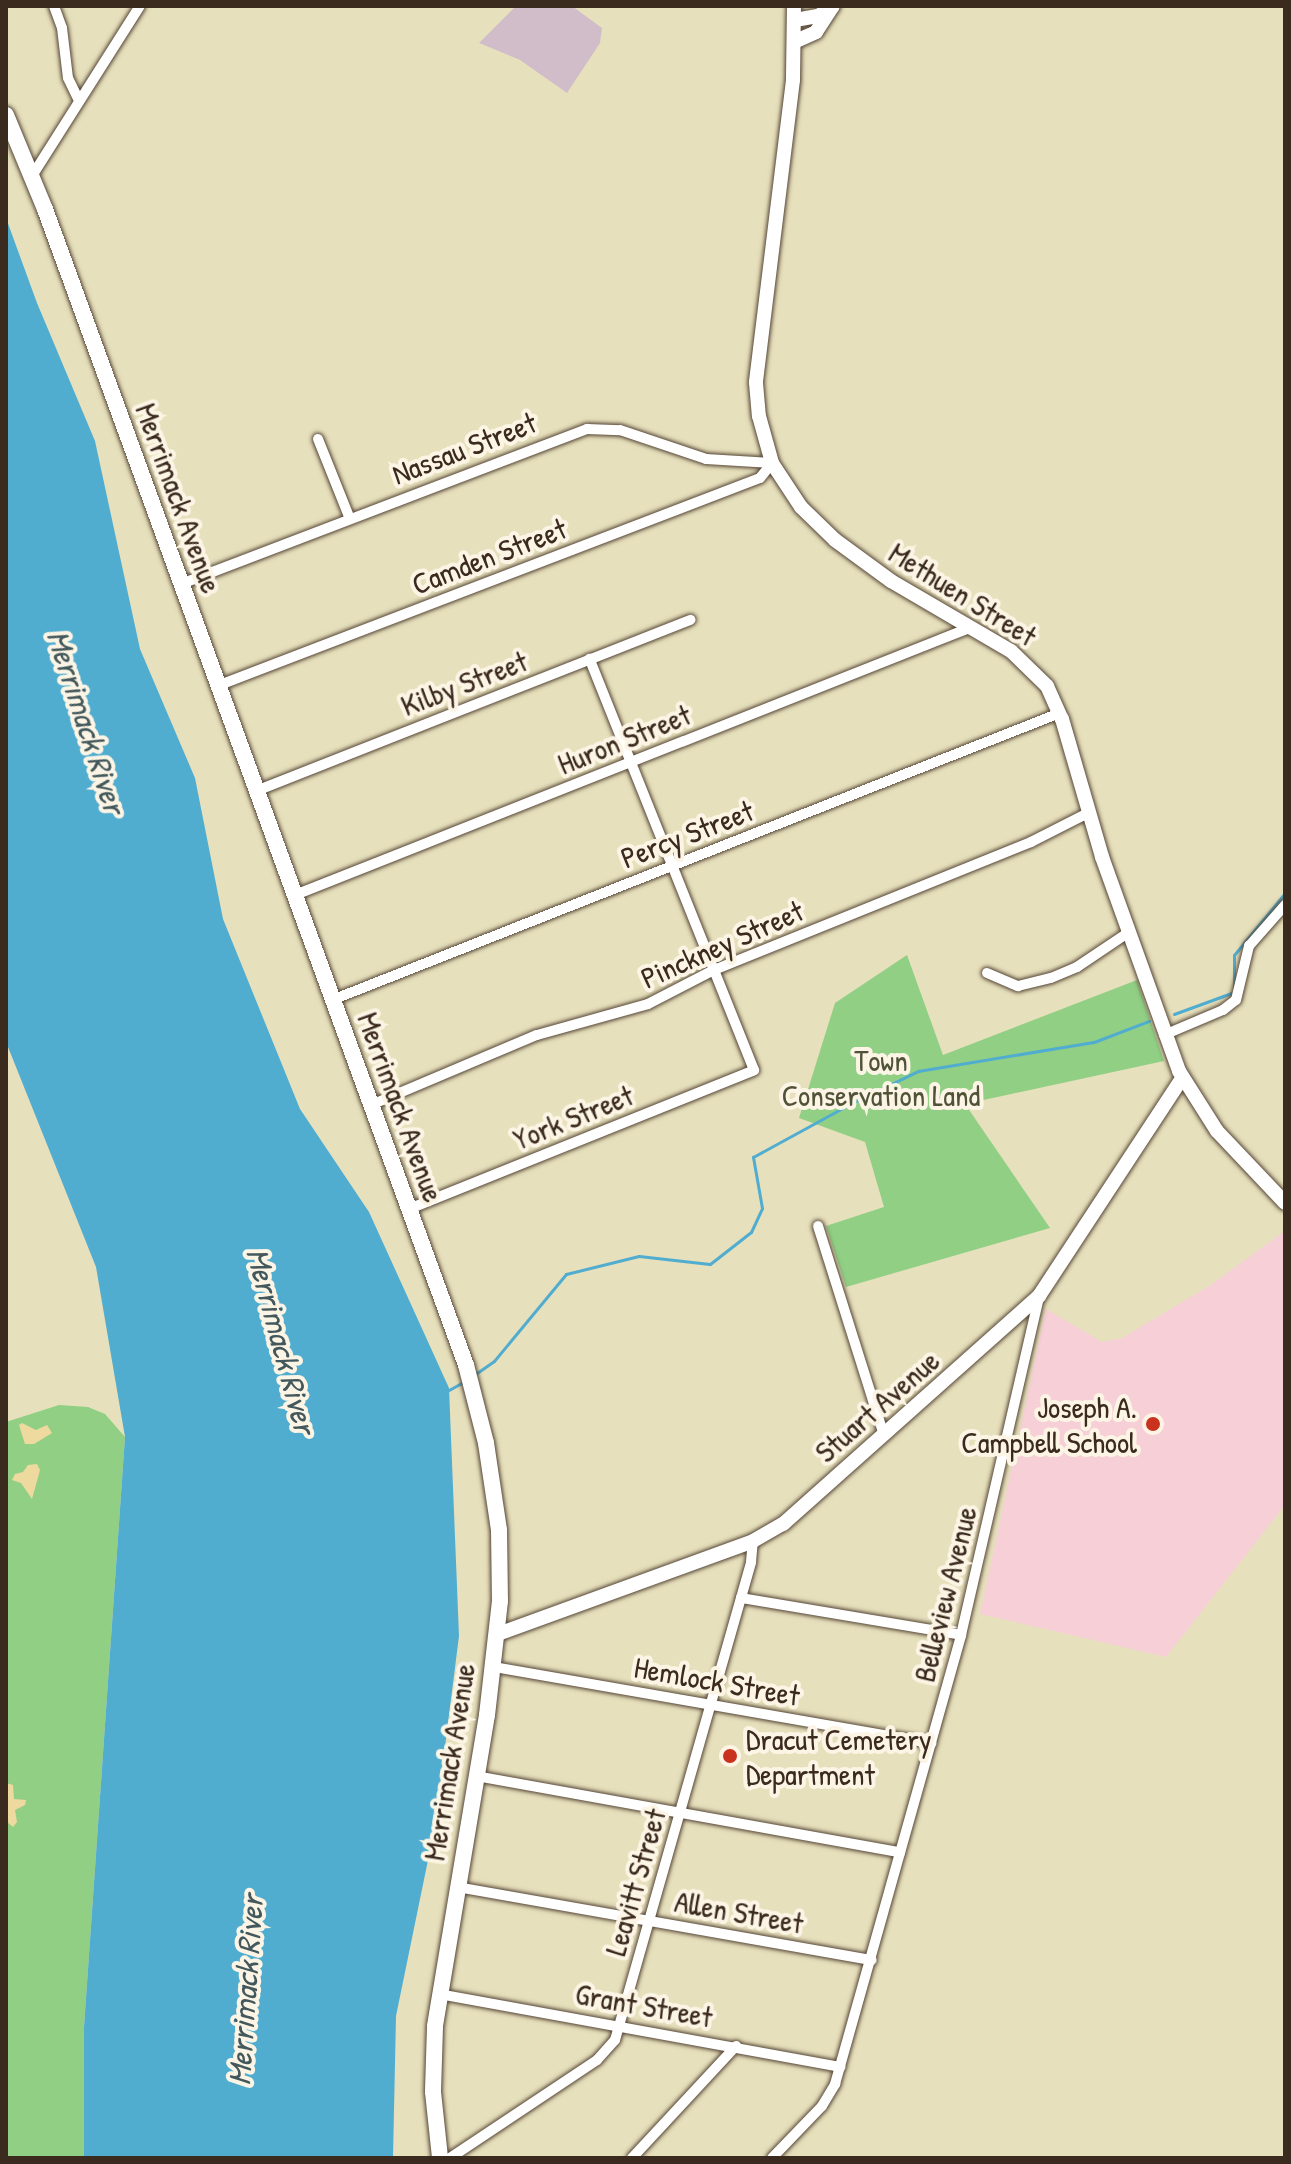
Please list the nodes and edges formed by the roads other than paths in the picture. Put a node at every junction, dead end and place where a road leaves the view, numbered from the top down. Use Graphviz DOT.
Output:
graph roads {
  1 [pos="54,6"];
  2 [pos="140,6"];
  3 [pos="833,6"];
  4 [pos="795,13"];
  5 [pos="796,41"];
  6 [pos="79,101"];
  7 [pos="6,115"];
  8 [pos="32,176"];
  9 [pos="318,439"];
  10 [pos="772,463"];
  11 [pos="350,519"];
  12 [pos="181,584"];
  13 [pos="691,620"];
  14 [pos="972,627"];
  15 [pos="590,659"];
  16 [pos="217,686"];
  17 [pos="1060,713"];
  18 [pos="631,762"];
  19 [pos="256,791"];
  20 [pos="1088,813"];
  21 [pos="673,866"];
  22 [pos="295,895"];
  23 [pos="1285,905"];
  24 [pos="1129,932"];
  25 [pos="714,970"];
  26 [pos="987,973"];
  27 [pos="332,1000"];
  28 [pos="1164,1035"];
  29 [pos="1182,1078"];
  30 [pos="371,1105"];
  31 [pos="1285,1203"];
  32 [pos="409,1209"];
  33 [pos="818,1226"];
  34 [pos="1039,1296"];
  35 [pos="884,1435"];
  36 [pos="753,1541"];
  37 [pos="741,1598"];
  38 [pos="498,1634"];
  39 [pos="961,1635"];
  40 [pos="494,1667"];
  41 [pos="710,1705"];
  42 [pos="931,1743"];
  43 [pos="476,1776"];
  44 [pos="680,1813"];
  45 [pos="900,1852"];
  46 [pos="457,1887"];
  47 [pos="649,1921"];
  48 [pos="872,1960"];
  49 [pos="439,1994"];
  50 [pos="620,2024"];
  51 [pos="736,2046"];
  52 [pos="840,2067"];
  53 [pos="440,2158"];
  54 [pos="450,2158"];
  55 [pos="632,2158"];
  56 [pos="772,2158"];
  1 -- 6 [label="street"];
  2 -- 6 [label="street"];
  3 -- 4 [label="street"];
  3 -- 5 [label="street"];
  4 -- 5 [label="street, Methuen Street"];
  5 -- 10 [label="street, Methuen Street"];
  6 -- 8 [label="street"];
  7 -- 8 [label="main road, Merrimack Avenue"];
  8 -- 12 [label="main road, Merrimack Avenue"];
  9 -- 11 [label="street"];
  10 -- 11 [label="street, Nassau Street"];
  10 -- 14 [label="street, Methuen Street"];
  10 -- 16 [label="street, Camden Street"];
  11 -- 12 [label="street, Nassau Street"];
  12 -- 16 [label="main road, Merrimack Avenue"];
  13 -- 15 [label="street, Kilby Street"];
  14 -- 17 [label="street, Methuen Street"];
  14 -- 18 [label="street, Huron Street"];
  15 -- 18 [label="street"];
  15 -- 19 [label="street, Kilby Street"];
  16 -- 19 [label="main road, Merrimack Avenue"];
  17 -- 20 [label="street, Methuen Street"];
  17 -- 21 [label="street, Percy Street"];
  18 -- 21 [label="street"];
  18 -- 22 [label="street, Huron Street"];
  19 -- 22 [label="main road, Merrimack Avenue"];
  20 -- 24 [label="street, Methuen Street"];
  20 -- 25 [label="street, Pinckney Street"];
  21 -- 25 [label="street"];
  21 -- 27 [label="street, Percy Street"];
  22 -- 27 [label="main road, Merrimack Avenue"];
  23 -- 28 [label="street"];
  24 -- 26 [label="street"];
  24 -- 28 [label="street, Methuen Street"];
  25 -- 30 [label="street, Pinckney Street"];
  25 -- 32 [label="street, York Street"];
  27 -- 30 [label="main road, Merrimack Avenue"];
  28 -- 29 [label="street, Methuen Street"];
  29 -- 31 [label="street, Methuen Street"];
  29 -- 34 [label="street, Stuart Avenue"];
  30 -- 32 [label="main road, Merrimack Avenue"];
  32 -- 38 [label="main road, Merrimack Avenue"];
  33 -- 35 [label="street"];
  34 -- 35 [label="street, Stuart Avenue"];
  34 -- 39 [label="street, Belleview Avenue"];
  35 -- 36 [label="street, Stuart Avenue"];
  36 -- 37 [label="street, Leavitt Street"];
  36 -- 38 [label="street, Stuart Avenue"];
  37 -- 39 [label="street"];
  37 -- 41 [label="street, Leavitt Street"];
  38 -- 40 [label="main road, Merrimack Avenue"];
  39 -- 42 [label="street, Belleview Avenue"];
  40 -- 41 [label="street, Hemlock Street"];
  40 -- 43 [label="main road, Merrimack Avenue"];
  41 -- 42 [label="street, Hemlock Street"];
  41 -- 44 [label="street, Leavitt Street"];
  42 -- 45 [label="street, Belleview Avenue"];
  43 -- 44 [label="street"];
  43 -- 46 [label="main road, Merrimack Avenue"];
  44 -- 45 [label="street"];
  44 -- 47 [label="street, Leavitt Street"];
  45 -- 48 [label="street, Belleview Avenue"];
  46 -- 47 [label="street, Allen Street"];
  46 -- 49 [label="main road, Merrimack Avenue"];
  47 -- 48 [label="street, Allen Street"];
  47 -- 50 [label="street, Leavitt Street"];
  48 -- 52 [label="street, Belleview Avenue"];
  49 -- 50 [label="street, Grant Street"];
  49 -- 53 [label="main road, Merrimack Avenue"];
  50 -- 51 [label="street, Grant Street"];
  50 -- 54 [label="street, Leavitt Street"];
  51 -- 52 [label="street, Grant Street"];
  51 -- 55 [label="street"];
  52 -- 56 [label="street, Belleview Avenue"];
}
